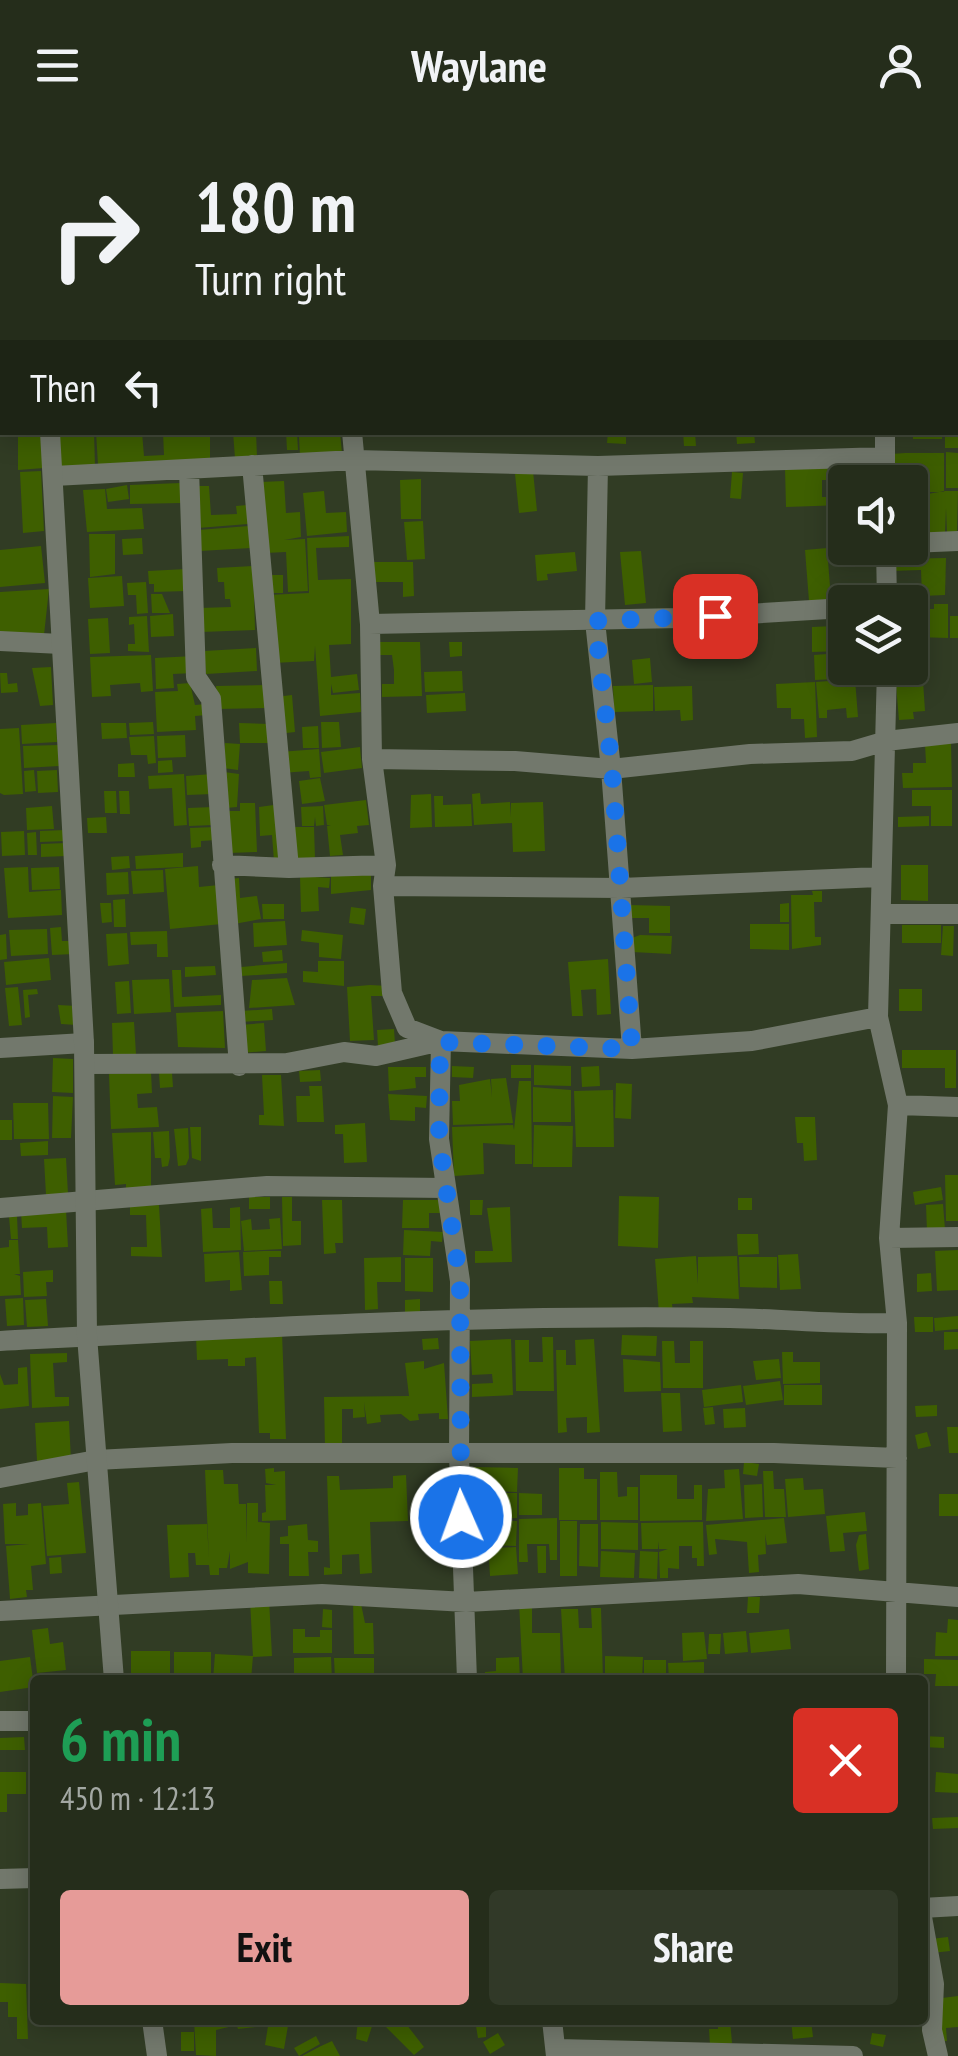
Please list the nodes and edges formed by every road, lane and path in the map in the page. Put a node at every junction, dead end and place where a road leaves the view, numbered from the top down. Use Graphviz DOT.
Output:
graph roads {
  1 [pos="50,435"];
  2 [pos="352,435"];
  3 [pos="884,435"];
  4 [pos="884,456"];
  5 [pos="355,460"];
  6 [pos="252,465"];
  7 [pos="884,465"];
  8 [pos="598,466"];
  9 [pos="189,469"];
  10 [pos="54,476"];
  11 [pos="958,541"];
  12 [pos="928,542"];
  13 [pos="828,609"];
  14 [pos="595,621"];
  15 [pos="370,624"];
  16 [pos="0,641"];
  17 [pos="61,644"];
  18 [pos="886,685"];
  19 [pos="958,733"];
  20 [pos="886,742"];
  21 [pos="372,759"];
  22 [pos="612,769"];
  23 [pos="222,865"];
  24 [pos="289,868"];
  25 [pos="384,876"];
  26 [pos="880,878"];
  27 [pos="621,888"];
  28 [pos="883,914"];
  29 [pos="958,914"];
  30 [pos="878,1018"];
  31 [pos="440,1042"];
  32 [pos="0,1048"];
  33 [pos="632,1049"];
  34 [pos="84,1054"];
  35 [pos="238,1066"];
  36 [pos="898,1104"];
  37 [pos="958,1107"];
  38 [pos="446,1188"];
  39 [pos="85,1203"];
  40 [pos="0,1208"];
  41 [pos="958,1237"];
  42 [pos="890,1238"];
  43 [pos="458,1322"];
  44 [pos="897,1324"];
  45 [pos="87,1336"];
  46 [pos="0,1341"];
  47 [pos="459,1454"];
  48 [pos="897,1458"];
  49 [pos="96,1460"];
  50 [pos="0,1478"];
  51 [pos="893,1595"];
  52 [pos="958,1597"];
  53 [pos="466,1602"];
  54 [pos="107,1606"];
  55 [pos="0,1611"];
  56 [pos="114,1675"];
  57 [pos="468,1675"];
  58 [pos="896,1675"];
  59 [pos="0,1721"];
  60 [pos="30,1721"];
  61 [pos="30,1878"];
  62 [pos="0,1879"];
  63 [pos="958,1906"];
  64 [pos="928,1908"];
  65 [pos="928,1950"];
  66 [pos="153,2025"];
  67 [pos="553,2025"];
  68 [pos="557,2053"];
  69 [pos="157,2056"];
  70 [pos="853,2056"];
  71 [pos="938,2056"];
  1 -- 10 [label="street"];
  2 -- 5 [label="street"];
  3 -- 4 [label="street"];
  4 -- 7 [label="street"];
  4 -- 8 [label="street"];
  5 -- 6 [label="street"];
  5 -- 8 [label="street"];
  5 -- 15 [label="street"];
  6 -- 9 [label="street"];
  6 -- 24 [label="street"];
  8 -- 14 [label="street"];
  9 -- 10 [label="street"];
  9 -- 23 [label="street"];
  10 -- 17 [label="street"];
  11 -- 12 [label="street"];
  13 -- 14 [label="street"];
  14 -- 15 [label="street"];
  14 -- 22 [label="street"];
  15 -- 21 [label="street"];
  16 -- 17 [label="street"];
  17 -- 34 [label="street"];
  18 -- 20 [label="street"];
  19 -- 20 [label="street"];
  20 -- 22 [label="street"];
  20 -- 26 [label="street"];
  21 -- 22 [label="street"];
  21 -- 25 [label="street"];
  22 -- 27 [label="street"];
  23 -- 24 [label="street"];
  23 -- 35 [label="street"];
  24 -- 25 [label="street"];
  25 -- 27 [label="street"];
  25 -- 31 [label="street"];
  26 -- 27 [label="street"];
  26 -- 28 [label="street"];
  27 -- 33 [label="street"];
  28 -- 29 [label="street"];
  28 -- 30 [label="street"];
  30 -- 33 [label="street"];
  30 -- 36 [label="street"];
  31 -- 33 [label="street"];
  31 -- 35 [label="street"];
  31 -- 38 [label="street"];
  32 -- 34 [label="street"];
  34 -- 35 [label="street"];
  34 -- 39 [label="street"];
  36 -- 37 [label="street"];
  36 -- 42 [label="street"];
  38 -- 39 [label="street"];
  38 -- 43 [label="street"];
  39 -- 40 [label="street"];
  39 -- 45 [label="street"];
  41 -- 42 [label="street"];
  42 -- 44 [label="street"];
  43 -- 44 [label="street"];
  43 -- 45 [label="street"];
  43 -- 47 [label="street"];
  44 -- 48 [label="street"];
  45 -- 46 [label="street"];
  45 -- 49 [label="street"];
  47 -- 48 [label="street"];
  47 -- 49 [label="street"];
  47 -- 53 [label="street"];
  48 -- 51 [label="street"];
  49 -- 50 [label="street"];
  49 -- 54 [label="street"];
  51 -- 52 [label="street"];
  51 -- 53 [label="street"];
  51 -- 58 [label="street"];
  53 -- 54 [label="street"];
  53 -- 57 [label="street"];
  54 -- 55 [label="street"];
  54 -- 56 [label="street"];
  59 -- 60 [label="street"];
  61 -- 62 [label="street"];
  63 -- 64 [label="street"];
  65 -- 71 [label="street"];
  66 -- 69 [label="street"];
  67 -- 68 [label="street"];
  68 -- 70 [label="street"];
}
